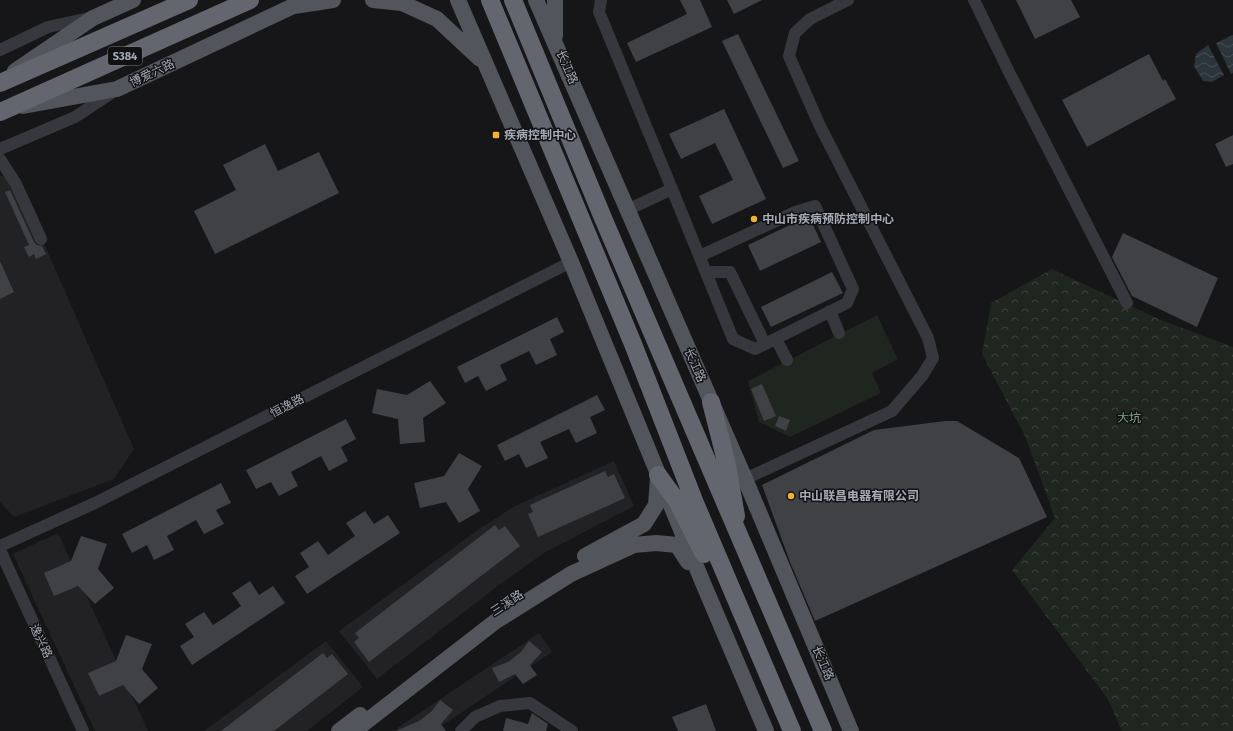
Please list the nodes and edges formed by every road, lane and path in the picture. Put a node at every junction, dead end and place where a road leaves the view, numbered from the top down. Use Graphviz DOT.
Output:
graph roads {
  1 [pos="133,0"];
  2 [pos="189,0"];
  3 [pos="250,0"];
  4 [pos="306,0"];
  5 [pos="333,0"];
  6 [pos="373,0"];
  7 [pos="458,0"];
  8 [pos="467,0"];
  9 [pos="490,0"];
  10 [pos="513,0"];
  11 [pos="536,0"];
  12 [pos="555,0"];
  13 [pos="601,0"];
  14 [pos="848,0"];
  15 [pos="974,0"];
  16 [pos="291,7"];
  17 [pos="93,18"];
  18 [pos="468,23"];
  19 [pos="555,41"];
  20 [pos="0,50"];
  21 [pos="485,63"];
  22 [pos="0,82"];
  23 [pos="117,89"];
  24 [pos="4,110"];
  25 [pos="0,149"];
  26 [pos="0,159"];
  27 [pos="672,188"];
  28 [pos="627,210"];
  29 [pos="41,239"];
  30 [pos="700,256"];
  31 [pos="571,262"];
  32 [pos="706,272"];
  33 [pos="1127,303"];
  34 [pos="830,311"];
  35 [pos="839,333"];
  36 [pos="770,341"];
  37 [pos="787,360"];
  38 [pos="711,402"];
  39 [pos="658,475"];
  40 [pos="745,479"];
  41 [pos="738,536"];
  42 [pos="0,546"];
  43 [pos="0,550"];
  44 [pos="703,583"];
  45 [pos="740,609"];
  46 [pos="83,731"];
  47 [pos="339,731"];
  48 [pos="354,731"];
  49 [pos="461,731"];
  50 [pos="572,731"];
  51 [pos="766,731"];
  52 [pos="792,731"];
  53 [pos="823,731"];
  54 [pos="851,731"];
  1 -- 17 [label="main road"];
  2 -- 22 [label="highway, S384"];
  3 -- 24 [label="highway, S384"];
  4 -- 16 [label="main road, 博爱六路"];
  5 -- 16 [label="main road"];
  6 -- 21 [label="main road"];
  7 -- 18 [label="main road"];
  8 -- 18 [label="main road"];
  9 -- 45 [label="highway"];
  10 -- 41 [label="highway, 长江路"];
  11 -- 19 [label="main road, 长江路"];
  12 -- 19 [label="main road"];
  13 -- 27 [label="street"];
  14 -- 40 [label="street"];
  15 -- 33 [label="street"];
  16 -- 23 [label="main road, 博爱六路"];
  17 -- 20 [label="street"];
  17 -- 22 [label="main road"];
  18 -- 21 [label="main road"];
  19 -- 28 [label="main road, 长江路"];
  21 -- 31 [label="main road"];
  23 -- 24 [label="main road"];
  23 -- 25 [label="street, 博爱六路"];
  26 -- 29 [label="street"];
  27 -- 28 [label="street"];
  27 -- 30 [label="street"];
  28 -- 38 [label="main road, 长江路"];
  30 -- 32 [label="street"];
  30 -- 34 [label="street"];
  31 -- 39 [label="main road"];
  31 -- 42 [label="street, 恒逸路"];
  32 -- 36 [label="street"];
  32 -- 36 [label="street"];
  34 -- 35 [label="street"];
  34 -- 36 [label="street"];
  36 -- 37 [label="street"];
  38 -- 40 [label="main road, 长江路"];
  38 -- 41 [label="highway"];
  39 -- 44 [label="main road"];
  39 -- 45 [label="highway"];
  39 -- 47 [label="main road, 三溪路"];
  40 -- 54 [label="main road, 长江路"];
  41 -- 53 [label="highway, 长江路"];
  43 -- 46 [label="street, 逸兴路"];
  44 -- 48 [label="main road, 三溪路"];
  44 -- 51 [label="main road"];
  45 -- 52 [label="highway"];
  49 -- 50 [label="street"];
}
